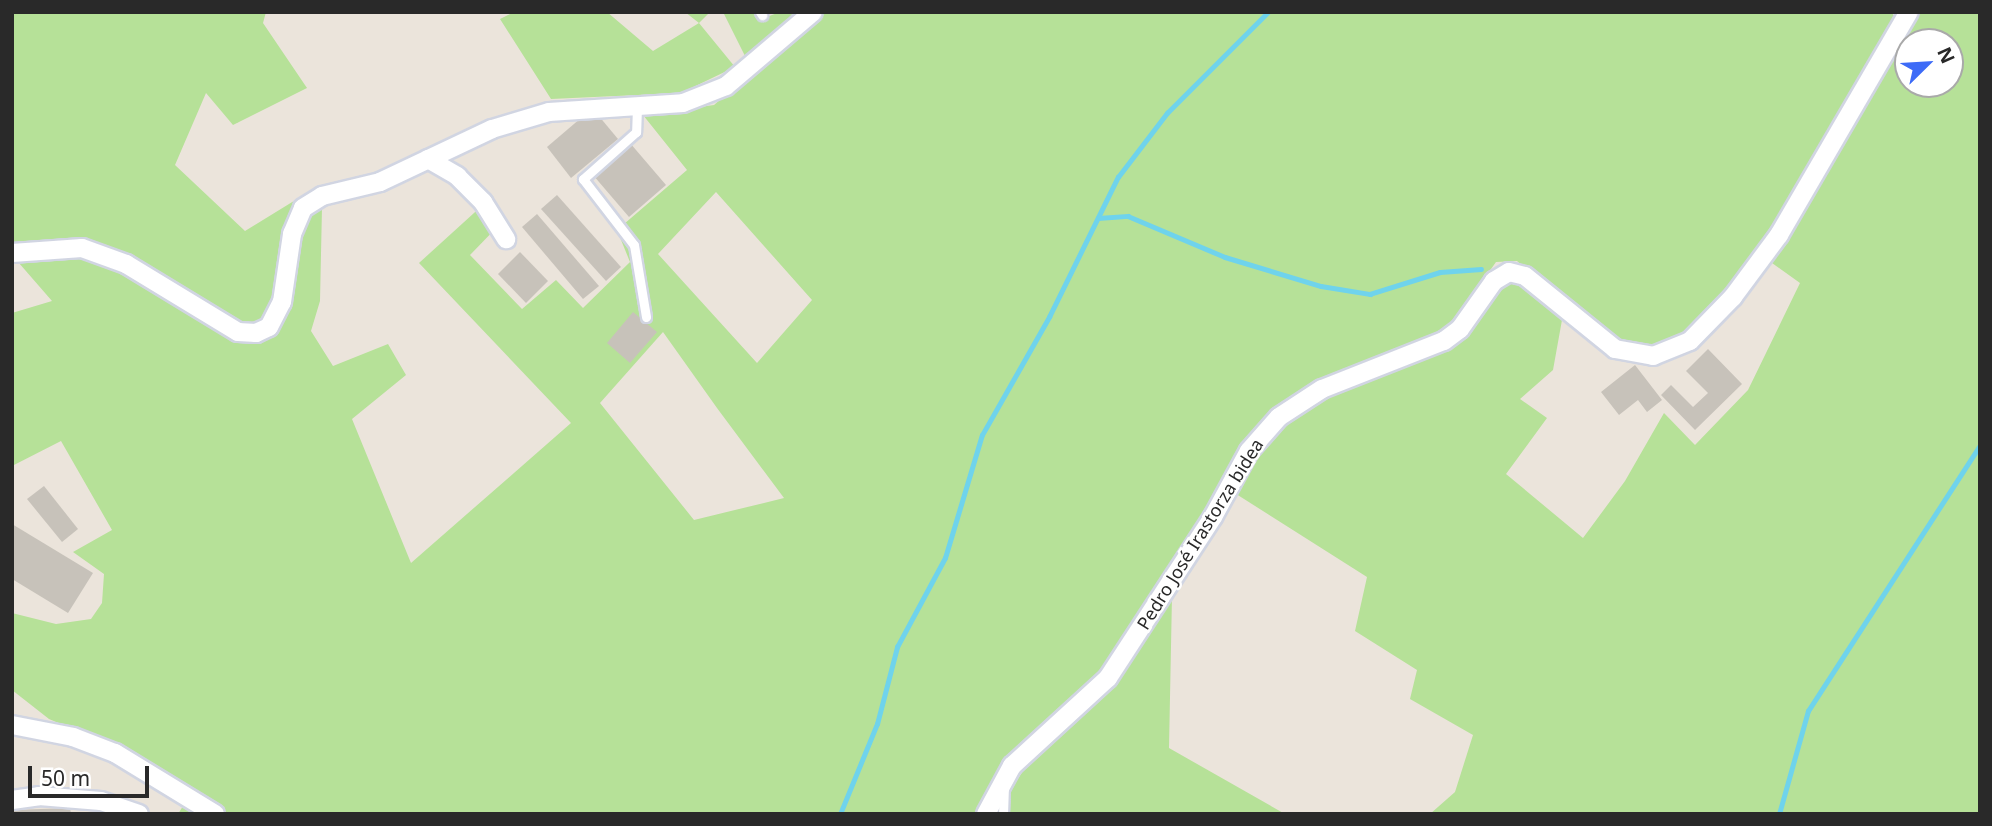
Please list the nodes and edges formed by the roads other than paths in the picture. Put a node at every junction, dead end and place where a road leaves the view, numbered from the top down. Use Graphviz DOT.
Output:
graph roads {
  1 [pos="813,12"];
  2 [pos="1909,12"];
  3 [pos="637,107"];
  4 [pos="428,159"];
  5 [pos="506,239"];
  6 [pos="12,253"];
  7 [pos="646,317"];
  8 [pos="12,725"];
  9 [pos="1005,779"];
  10 [pos="12,800"];
  11 [pos="139,814"];
  12 [pos="215,814"];
  13 [pos="986,814"];
  14 [pos="1003,814"];
  1 -- 3 [label="street"];
  2 -- 9 [label="street, Pedro José Irastorza bidea"];
  3 -- 4 [label="street"];
  3 -- 7 [label="lane"];
  4 -- 5 [label="street"];
  4 -- 6 [label="street"];
  8 -- 12 [label="street"];
  9 -- 13 [label="street, Pedro José Irastorza bidea"];
  9 -- 14 [label="lane"];
  10 -- 11 [label="street"];
}
